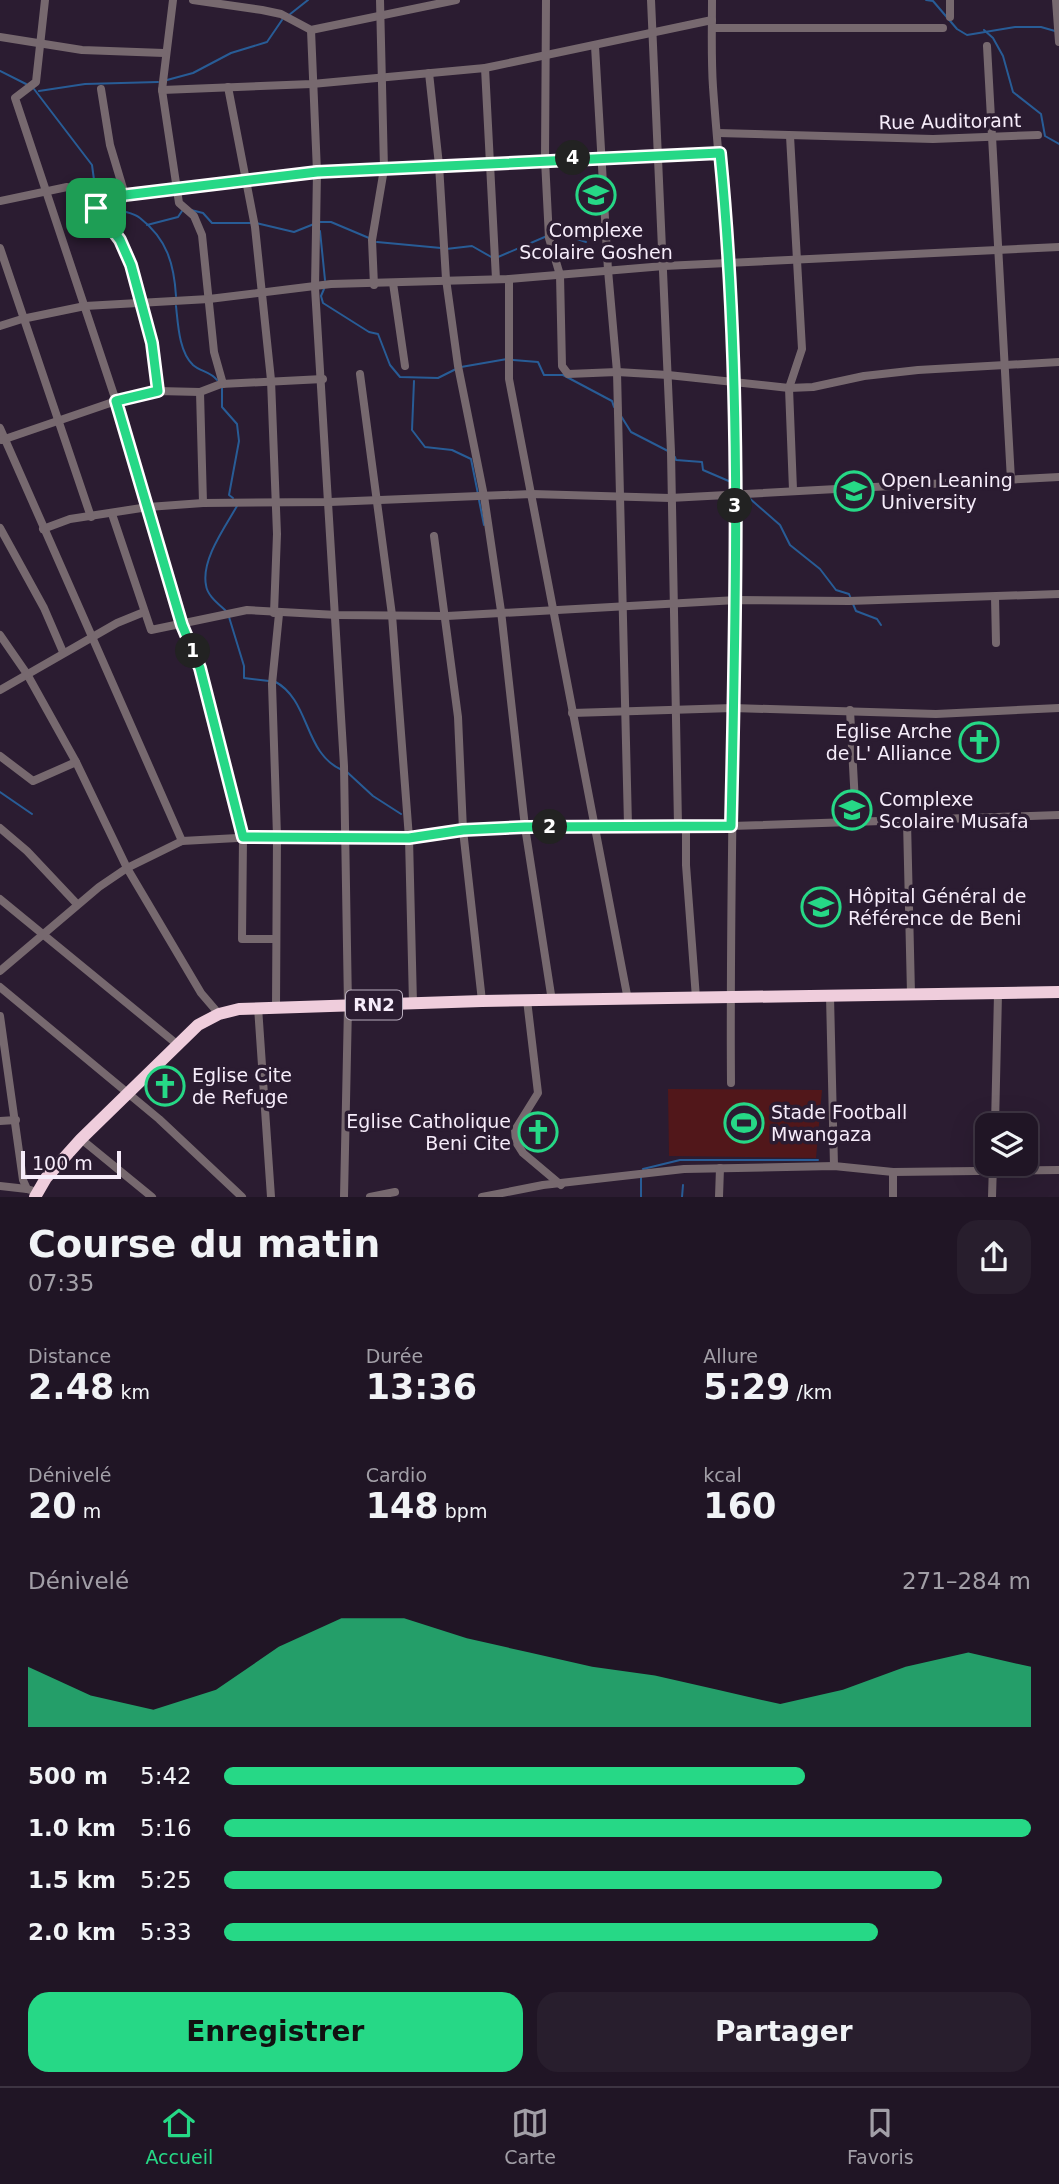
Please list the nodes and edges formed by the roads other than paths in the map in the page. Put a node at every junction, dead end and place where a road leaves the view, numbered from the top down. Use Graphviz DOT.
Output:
graph roads {
  1 [pos="45,0"];
  2 [pos="173,0"];
  3 [pos="193,0"];
  4 [pos="380,0"];
  5 [pos="456,0"];
  6 [pos="546,0"];
  7 [pos="651,0"];
  8 [pos="712,0"];
  9 [pos="950,0"];
  10 [pos="1056,0"];
  11 [pos="381,15"];
  12 [pos="950,17"];
  13 [pos="712,24"];
  14 [pos="943,28"];
  15 [pos="1058,28"];
  16 [pos="311,30"];
  17 [pos="652,31"];
  18 [pos="0,37"];
  19 [pos="1059,40"];
  20 [pos="39,45"];
  21 [pos="595,46"];
  22 [pos="987,46"];
  23 [pos="164,53"];
  24 [pos="544,58"];
  25 [pos="485,68"];
  26 [pos="429,73"];
  27 [pos="383,78"];
  28 [pos="162,84"];
  29 [pos="312,84"];
  30 [pos="228,87"];
  31 [pos="101,89"];
  32 [pos="718,133"];
  33 [pos="1038,135"];
  34 [pos="790,136"];
  35 [pos="991,139"];
  36 [pos="720,153"];
  37 [pos="602,156"];
  38 [pos="660,156"];
  39 [pos="545,160"];
  40 [pos="488,162"];
  41 [pos="439,164"];
  42 [pos="384,169"];
  43 [pos="317,172"];
  44 [pos="246,179"];
  45 [pos="177,188"];
  46 [pos="43,190"];
  47 [pos="125,195"];
  48 [pos="0,201"];
  49 [pos="96,208"];
  50 [pos="1059,247"];
  51 [pos="0,248"];
  52 [pos="998,249"];
  53 [pos="798,260"];
  54 [pos="729,263"];
  55 [pos="664,266"];
  56 [pos="608,270"];
  57 [pos="560,275"];
  58 [pos="446,279"];
  59 [pos="496,279"];
  60 [pos="509,279"];
  61 [pos="393,283"];
  62 [pos="374,285"];
  63 [pos="323,286"];
  64 [pos="262,293"];
  65 [pos="209,299"];
  66 [pos="141,301"];
  67 [pos="85,306"];
  68 [pos="22,319"];
  69 [pos="0,326"];
  70 [pos="1059,362"];
  71 [pos="405,366"];
  72 [pos="1004,366"];
  73 [pos="617,372"];
  74 [pos="360,374"];
  75 [pos="668,375"];
  76 [pos="323,379"];
  77 [pos="271,380"];
  78 [pos="734,381"];
  79 [pos="223,384"];
  80 [pos="789,388"];
  81 [pos="158,391"];
  82 [pos="200,392"];
  83 [pos="116,401"];
  84 [pos="58,420"];
  85 [pos="0,428"];
  86 [pos="2,440"];
  87 [pos="1059,477"];
  88 [pos="1011,480"];
  89 [pos="793,490"];
  90 [pos="532,494"];
  91 [pos="734,495"];
  92 [pos="484,496"];
  93 [pos="619,498"];
  94 [pos="670,498"];
  95 [pos="375,501"];
  96 [pos="330,502"];
  97 [pos="203,503"];
  98 [pos="277,503"];
  99 [pos="148,507"];
  100 [pos="112,513"];
  101 [pos="91,517"];
  102 [pos="43,529"];
  103 [pos="0,530"];
  104 [pos="434,536"];
  105 [pos="1059,594"];
  106 [pos="995,597"];
  107 [pos="737,600"];
  108 [pos="673,603"];
  109 [pos="622,604"];
  110 [pos="551,608"];
  111 [pos="501,611"];
  112 [pos="145,612"];
  113 [pos="276,613"];
  114 [pos="337,615"];
  115 [pos="392,615"];
  116 [pos="447,616"];
  117 [pos="182,625"];
  118 [pos="0,635"];
  119 [pos="93,639"];
  120 [pos="996,643"];
  121 [pos="63,652"];
  122 [pos="27,674"];
  123 [pos="0,690"];
  124 [pos="733,708"];
  125 [pos="1059,708"];
  126 [pos="675,710"];
  127 [pos="850,710"];
  128 [pos="624,712"];
  129 [pos="572,713"];
  130 [pos="0,756"];
  131 [pos="76,762"];
  132 [pos="1059,815"];
  133 [pos="907,821"];
  134 [pos="856,822"];
  135 [pos="628,825"];
  136 [pos="682,825"];
  137 [pos="595,826"];
  138 [pos="731,826"];
  139 [pos="525,827"];
  140 [pos="0,828"];
  141 [pos="463,830"];
  142 [pos="277,836"];
  143 [pos="345,836"];
  144 [pos="243,837"];
  145 [pos="409,838"];
  146 [pos="182,841"];
  147 [pos="127,868"];
  148 [pos="0,899"];
  149 [pos="76,903"];
  150 [pos="43,933"];
  151 [pos="276,939"];
  152 [pos="0,971"];
  153 [pos="0,987"];
  154 [pos="1059,992"];
  155 [pos="998,993"];
  156 [pos="911,994"];
  157 [pos="830,996"];
  158 [pos="696,998"];
  159 [pos="729,998"];
  160 [pos="527,1000"];
  161 [pos="628,1000"];
  162 [pos="482,1001"];
  163 [pos="552,1001"];
  164 [pos="413,1004"];
  165 [pos="276,1006"];
  166 [pos="348,1006"];
  167 [pos="258,1007"];
  168 [pos="219,1014"];
  169 [pos="0,1016"];
  170 [pos="178,1045"];
  171 [pos="731,1083"];
  172 [pos="128,1096"];
  173 [pos="995,1113"];
  174 [pos="16,1120"];
  175 [pos="0,1121"];
  176 [pos="81,1139"];
  177 [pos="834,1166"];
  178 [pos="720,1168"];
  179 [pos="975,1169"];
  180 [pos="1038,1169"];
  181 [pos="1059,1170"];
  182 [pos="893,1172"];
  183 [pos="993,1176"];
  184 [pos="561,1185"];
  185 [pos="0,1186"];
  186 [pos="395,1192"];
  187 [pos="33,1193"];
  188 [pos="152,1197"];
  189 [pos="242,1197"];
  190 [pos="271,1197"];
  191 [pos="344,1197"];
  192 [pos="370,1197"];
  193 [pos="482,1197"];
  194 [pos="719,1197"];
  195 [pos="893,1197"];
  196 [pos="992,1197"];
  1 -- 20 [label="street"];
  2 -- 23 [label="street"];
  3 -- 16 [label="street"];
  4 -- 11 [label="street"];
  5 -- 11 [label="street"];
  6 -- 24 [label="street"];
  7 -- 17 [label="street"];
  8 -- 13 [label="street"];
  9 -- 12 [label="street"];
  10 -- 15 [label="street"];
  11 -- 16 [label="street"];
  11 -- 27 [label="street"];
  13 -- 14 [label="street"];
  13 -- 17 [label="street"];
  13 -- 32 [label="street"];
  15 -- 19 [label="street"];
  16 -- 29 [label="street"];
  17 -- 21 [label="street"];
  17 -- 38 [label="street"];
  18 -- 20 [label="street"];
  20 -- 23 [label="street"];
  20 -- 46 [label="street"];
  21 -- 24 [label="street"];
  21 -- 37 [label="street"];
  22 -- 35 [label="street"];
  23 -- 28 [label="street"];
  24 -- 25 [label="street"];
  24 -- 39 [label="street"];
  25 -- 26 [label="street"];
  25 -- 40 [label="street"];
  26 -- 27 [label="street"];
  26 -- 41 [label="street"];
  27 -- 29 [label="street"];
  27 -- 42 [label="street"];
  28 -- 30 [label="street"];
  28 -- 45 [label="street"];
  29 -- 30 [label="street"];
  29 -- 43 [label="street"];
  30 -- 44 [label="street"];
  31 -- 47 [label="street"];
  32 -- 34 [label="street, Rue Auditorant"];
  32 -- 36 [label="street"];
  33 -- 35 [label="street, Rue Auditorant"];
  34 -- 35 [label="street, Rue Auditorant"];
  34 -- 53 [label="street"];
  35 -- 52 [label="street"];
  36 -- 38 [label="street"];
  36 -- 54 [label="street"];
  37 -- 38 [label="street"];
  37 -- 39 [label="street"];
  37 -- 56 [label="street"];
  38 -- 55 [label="street"];
  39 -- 40 [label="street"];
  39 -- 57 [label="street"];
  40 -- 41 [label="street"];
  40 -- 59 [label="street"];
  41 -- 42 [label="street"];
  41 -- 58 [label="street"];
  42 -- 43 [label="street"];
  42 -- 62 [label="street"];
  43 -- 44 [label="street"];
  43 -- 63 [label="street"];
  44 -- 45 [label="street"];
  44 -- 64 [label="street"];
  45 -- 47 [label="street"];
  45 -- 65 [label="street"];
  46 -- 48 [label="street"];
  46 -- 49 [label="street"];
  46 -- 67 [label="street"];
  47 -- 49 [label="street"];
  49 -- 66 [label="street"];
  50 -- 52 [label="street"];
  51 -- 68 [label="street"];
  52 -- 53 [label="street"];
  52 -- 72 [label="street"];
  53 -- 54 [label="street"];
  53 -- 80 [label="street"];
  54 -- 55 [label="street"];
  54 -- 78 [label="street"];
  55 -- 56 [label="street"];
  55 -- 75 [label="street"];
  56 -- 57 [label="street"];
  56 -- 73 [label="street"];
  57 -- 60 [label="street"];
  57 -- 73 [label="street"];
  58 -- 59 [label="street"];
  58 -- 61 [label="street"];
  58 -- 92 [label="street"];
  59 -- 60 [label="street"];
  60 -- 90 [label="street"];
  61 -- 62 [label="street"];
  61 -- 71 [label="street"];
  62 -- 63 [label="street"];
  63 -- 64 [label="street"];
  63 -- 76 [label="street"];
  64 -- 65 [label="street"];
  64 -- 77 [label="street"];
  65 -- 66 [label="street"];
  65 -- 79 [label="street"];
  66 -- 67 [label="street"];
  66 -- 81 [label="street"];
  67 -- 68 [label="street"];
  67 -- 83 [label="street"];
  68 -- 69 [label="street"];
  68 -- 84 [label="street"];
  70 -- 72 [label="street"];
  72 -- 80 [label="street"];
  72 -- 88 [label="street"];
  73 -- 75 [label="street"];
  73 -- 93 [label="street"];
  74 -- 95 [label="street"];
  75 -- 78 [label="street"];
  75 -- 94 [label="street"];
  76 -- 77 [label="street"];
  76 -- 96 [label="street"];
  77 -- 79 [label="street"];
  77 -- 98 [label="street"];
  78 -- 80 [label="street"];
  78 -- 91 [label="street"];
  79 -- 82 [label="street"];
  80 -- 89 [label="street"];
  81 -- 82 [label="street"];
  81 -- 83 [label="street"];
  82 -- 97 [label="street"];
  83 -- 84 [label="street"];
  83 -- 99 [label="street"];
  84 -- 86 [label="street"];
  84 -- 101 [label="street"];
  85 -- 86 [label="street"];
  86 -- 102 [label="street"];
  87 -- 88 [label="street"];
  88 -- 89 [label="street"];
  89 -- 91 [label="street"];
  90 -- 92 [label="street"];
  90 -- 93 [label="street"];
  90 -- 110 [label="street"];
  91 -- 94 [label="street"];
  91 -- 107 [label="street"];
  92 -- 95 [label="street"];
  92 -- 111 [label="street"];
  93 -- 94 [label="street"];
  93 -- 109 [label="street"];
  94 -- 108 [label="street"];
  95 -- 96 [label="street"];
  95 -- 115 [label="street"];
  96 -- 98 [label="street"];
  96 -- 114 [label="street"];
  97 -- 98 [label="street"];
  97 -- 99 [label="street"];
  98 -- 113 [label="street"];
  99 -- 100 [label="street"];
  99 -- 117 [label="street"];
  100 -- 101 [label="street"];
  100 -- 112 [label="street"];
  101 -- 102 [label="street"];
  102 -- 119 [label="street"];
  103 -- 121 [label="street"];
  104 -- 116 [label="street"];
  105 -- 106 [label="street"];
  106 -- 107 [label="street"];
  106 -- 120 [label="street"];
  107 -- 108 [label="street"];
  107 -- 124 [label="street"];
  108 -- 109 [label="street"];
  108 -- 126 [label="street"];
  109 -- 110 [label="street"];
  109 -- 128 [label="street"];
  110 -- 111 [label="street"];
  110 -- 129 [label="street"];
  111 -- 116 [label="street"];
  111 -- 139 [label="street"];
  112 -- 117 [label="street"];
  112 -- 119 [label="street"];
  113 -- 114 [label="street"];
  113 -- 117 [label="street"];
  113 -- 142 [label="street"];
  114 -- 115 [label="street"];
  114 -- 143 [label="street"];
  115 -- 116 [label="street"];
  115 -- 145 [label="street"];
  116 -- 141 [label="street"];
  117 -- 144 [label="street"];
  118 -- 122 [label="street"];
  119 -- 121 [label="street"];
  119 -- 146 [label="street"];
  121 -- 122 [label="street"];
  122 -- 123 [label="street"];
  122 -- 131 [label="street"];
  124 -- 126 [label="street"];
  124 -- 127 [label="street"];
  124 -- 138 [label="street"];
  125 -- 127 [label="street"];
  126 -- 128 [label="street"];
  126 -- 136 [label="street"];
  127 -- 134 [label="street"];
  128 -- 129 [label="street"];
  128 -- 135 [label="street"];
  129 -- 137 [label="street"];
  130 -- 131 [label="street"];
  131 -- 147 [label="street"];
  132 -- 133 [label="street"];
  133 -- 134 [label="street"];
  133 -- 156 [label="street"];
  134 -- 138 [label="street"];
  135 -- 136 [label="street"];
  135 -- 137 [label="street"];
  136 -- 138 [label="street"];
  136 -- 158 [label="street"];
  137 -- 139 [label="street"];
  137 -- 161 [label="street"];
  138 -- 159 [label="street"];
  139 -- 141 [label="street"];
  139 -- 163 [label="street"];
  140 -- 149 [label="street"];
  141 -- 145 [label="street"];
  141 -- 162 [label="street"];
  142 -- 143 [label="street"];
  142 -- 144 [label="street"];
  142 -- 151 [label="street"];
  143 -- 145 [label="street"];
  143 -- 166 [label="street"];
  144 -- 146 [label="street"];
  144 -- 151 [label="street"];
  145 -- 164 [label="street"];
  146 -- 147 [label="street"];
  147 -- 149 [label="street"];
  147 -- 168 [label="street"];
  148 -- 150 [label="street"];
  149 -- 150 [label="street"];
  150 -- 152 [label="street"];
  150 -- 170 [label="street"];
  151 -- 165 [label="street"];
  153 -- 172 [label="street"];
  154 -- 155 [label="highway, RN2"];
  155 -- 156 [label="highway, RN2"];
  155 -- 173 [label="street"];
  156 -- 157 [label="highway, RN2"];
  157 -- 159 [label="highway, RN2"];
  157 -- 177 [label="street"];
  158 -- 159 [label="highway, RN2"];
  158 -- 161 [label="highway, RN2"];
  159 -- 171 [label="street"];
  160 -- 162 [label="highway, RN2"];
  160 -- 163 [label="highway, RN2"];
  160 -- 184 [label="street"];
  161 -- 163 [label="highway, RN2"];
  162 -- 164 [label="highway, RN2"];
  164 -- 166 [label="highway, RN2"];
  165 -- 166 [label="highway, RN2"];
  165 -- 167 [label="highway, RN2"];
  166 -- 191 [label="street"];
  167 -- 168 [label="highway, RN2"];
  167 -- 190 [label="street"];
  168 -- 170 [label="highway, RN2"];
  169 -- 174 [label="street"];
  170 -- 172 [label="highway, RN2"];
  172 -- 176 [label="highway, RN2"];
  172 -- 189 [label="street"];
  174 -- 175 [label="street"];
  174 -- 187 [label="street"];
  176 -- 187 [label="highway, RN2"];
  176 -- 188 [label="street"];
  177 -- 178 [label="street"];
  177 -- 182 [label="street"];
  178 -- 184 [label="street"];
  178 -- 194 [label="street"];
  179 -- 182 [label="street"];
  180 -- 181 [label="street"];
  182 -- 195 [label="street"];
  183 -- 196 [label="street"];
  184 -- 193 [label="street"];
  185 -- 187 [label="street"];
  186 -- 192 [label="street"];
}
